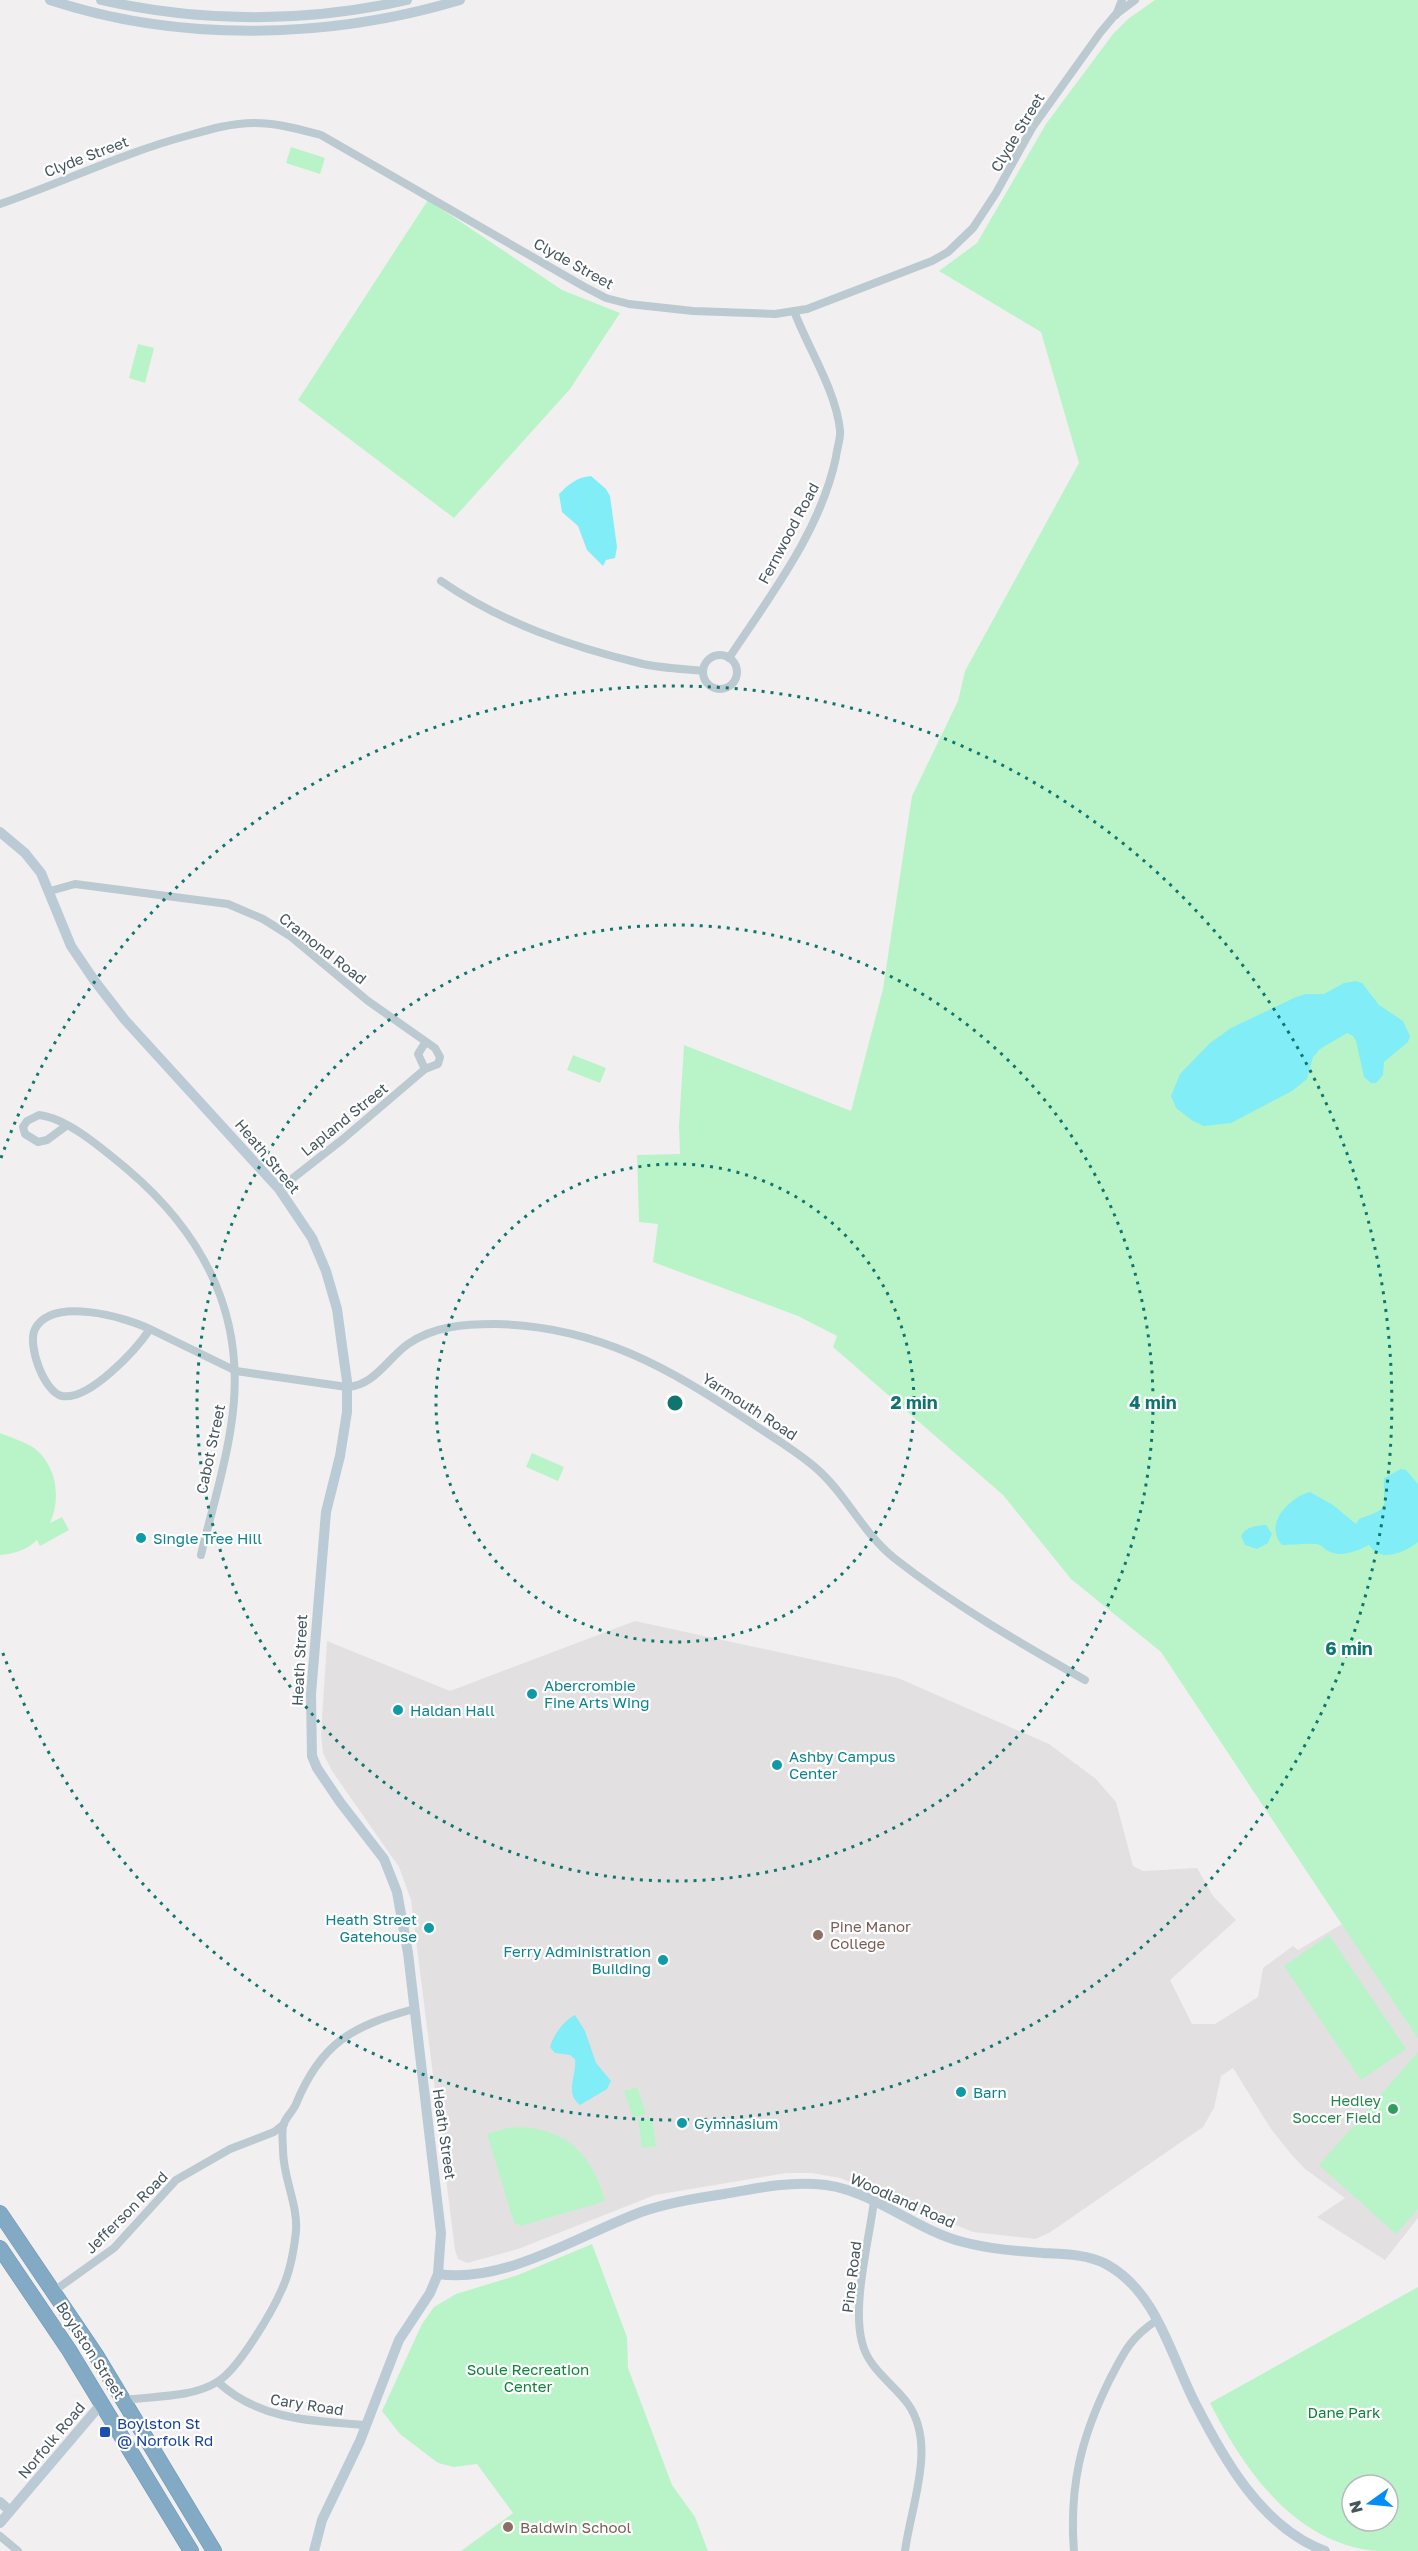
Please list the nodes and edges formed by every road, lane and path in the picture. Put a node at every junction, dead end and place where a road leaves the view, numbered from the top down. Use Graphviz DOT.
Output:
graph roads {
  1 [pos="50,0"];
  2 [pos="101,0"];
  3 [pos="407,0"];
  4 [pos="460,0"];
  5 [pos="1122,0"];
  6 [pos="1135,0"];
  7 [pos="1115,15"];
  8 [pos="0,204"];
  9 [pos="794,311"];
  10 [pos="441,581"];
  11 [pos="729,658"];
  12 [pos="703,671"];
  13 [pos="0,832"];
  14 [pos="50,891"];
  15 [pos="425,1043"];
  16 [pos="425,1069"];
  17 [pos="66,1126"];
  18 [pos="279,1188"];
  19 [pos="150,1329"];
  20 [pos="236,1371"];
  21 [pos="347,1387"];
  22 [pos="201,1555"];
  23 [pos="1086,1680"];
  24 [pos="414,2009"];
  25 [pos="284,2124"];
  26 [pos="874,2201"];
  27 [pos="0,2213"];
  28 [pos="0,2248"];
  29 [pos="438,2274"];
  30 [pos="54,2292"];
  31 [pos="1157,2319"];
  32 [pos="218,2382"];
  33 [pos="123,2400"];
  34 [pos="102,2403"];
  35 [pos="366,2425"];
  36 [pos="0,2502"];
  37 [pos="10,2511"];
  38 [pos="0,2523"];
  39 [pos="0,2536"];
  40 [pos="18,2551"];
  41 [pos="191,2551"];
  42 [pos="214,2551"];
  43 [pos="314,2551"];
  44 [pos="904,2551"];
  45 [pos="1074,2551"];
  46 [pos="1324,2551"];
  1 -- 4 [label="street"];
  2 -- 3 [label="street"];
  5 -- 7 [label="street, Clyde Street"];
  6 -- 7 [label="street, Clyde Street"];
  7 -- 9 [label="street, Clyde Street"];
  8 -- 9 [label="street, Clyde Street"];
  9 -- 11 [label="street, Fernwood Road"];
  10 -- 12 [label="street"];
  11 -- 12 [label="street"];
  11 -- 12 [label="street"];
  13 -- 14 [label="street, Heath Street"];
  14 -- 15 [label="street, Cramond Road"];
  14 -- 18 [label="street, Heath Street"];
  15 -- 16 [label="street"];
  15 -- 16 [label="street, Lapland Street"];
  16 -- 18 [label="street, Lapland Street"];
  17 -- 17 [label="street, Cabot Street"];
  17 -- 20 [label="street, Cabot Street"];
  18 -- 21 [label="street, Heath Street"];
  19 -- 19 [label="street"];
  19 -- 20 [label="street"];
  20 -- 21 [label="street"];
  20 -- 22 [label="street, Cabot Street"];
  21 -- 23 [label="street, Yarmouth Road"];
  21 -- 24 [label="street, Heath Street"];
  24 -- 25 [label="street"];
  24 -- 29 [label="street, Heath Street"];
  25 -- 30 [label="street, Jefferson Road"];
  25 -- 32 [label="street"];
  26 -- 29 [label="street, Woodland Road"];
  26 -- 31 [label="street, Woodland Road"];
  26 -- 44 [label="street, Pine Road"];
  27 -- 30 [label="highway, Boylston Street"];
  28 -- 34 [label="highway, Boylston Street"];
  29 -- 35 [label="street, Heath Street"];
  30 -- 33 [label="highway, Boylston Street"];
  31 -- 45 [label="street"];
  31 -- 46 [label="street, Woodland Road"];
  32 -- 33 [label="street"];
  32 -- 35 [label="street, Cary Road"];
  33 -- 42 [label="highway, Boylston Street"];
  34 -- 37 [label="street, Norfolk Road"];
  34 -- 41 [label="highway, Boylston Street"];
  35 -- 43 [label="street, Heath Street"];
  36 -- 37 [label="street"];
  37 -- 38 [label="street, Norfolk Road"];
  39 -- 40 [label="street"];
}
